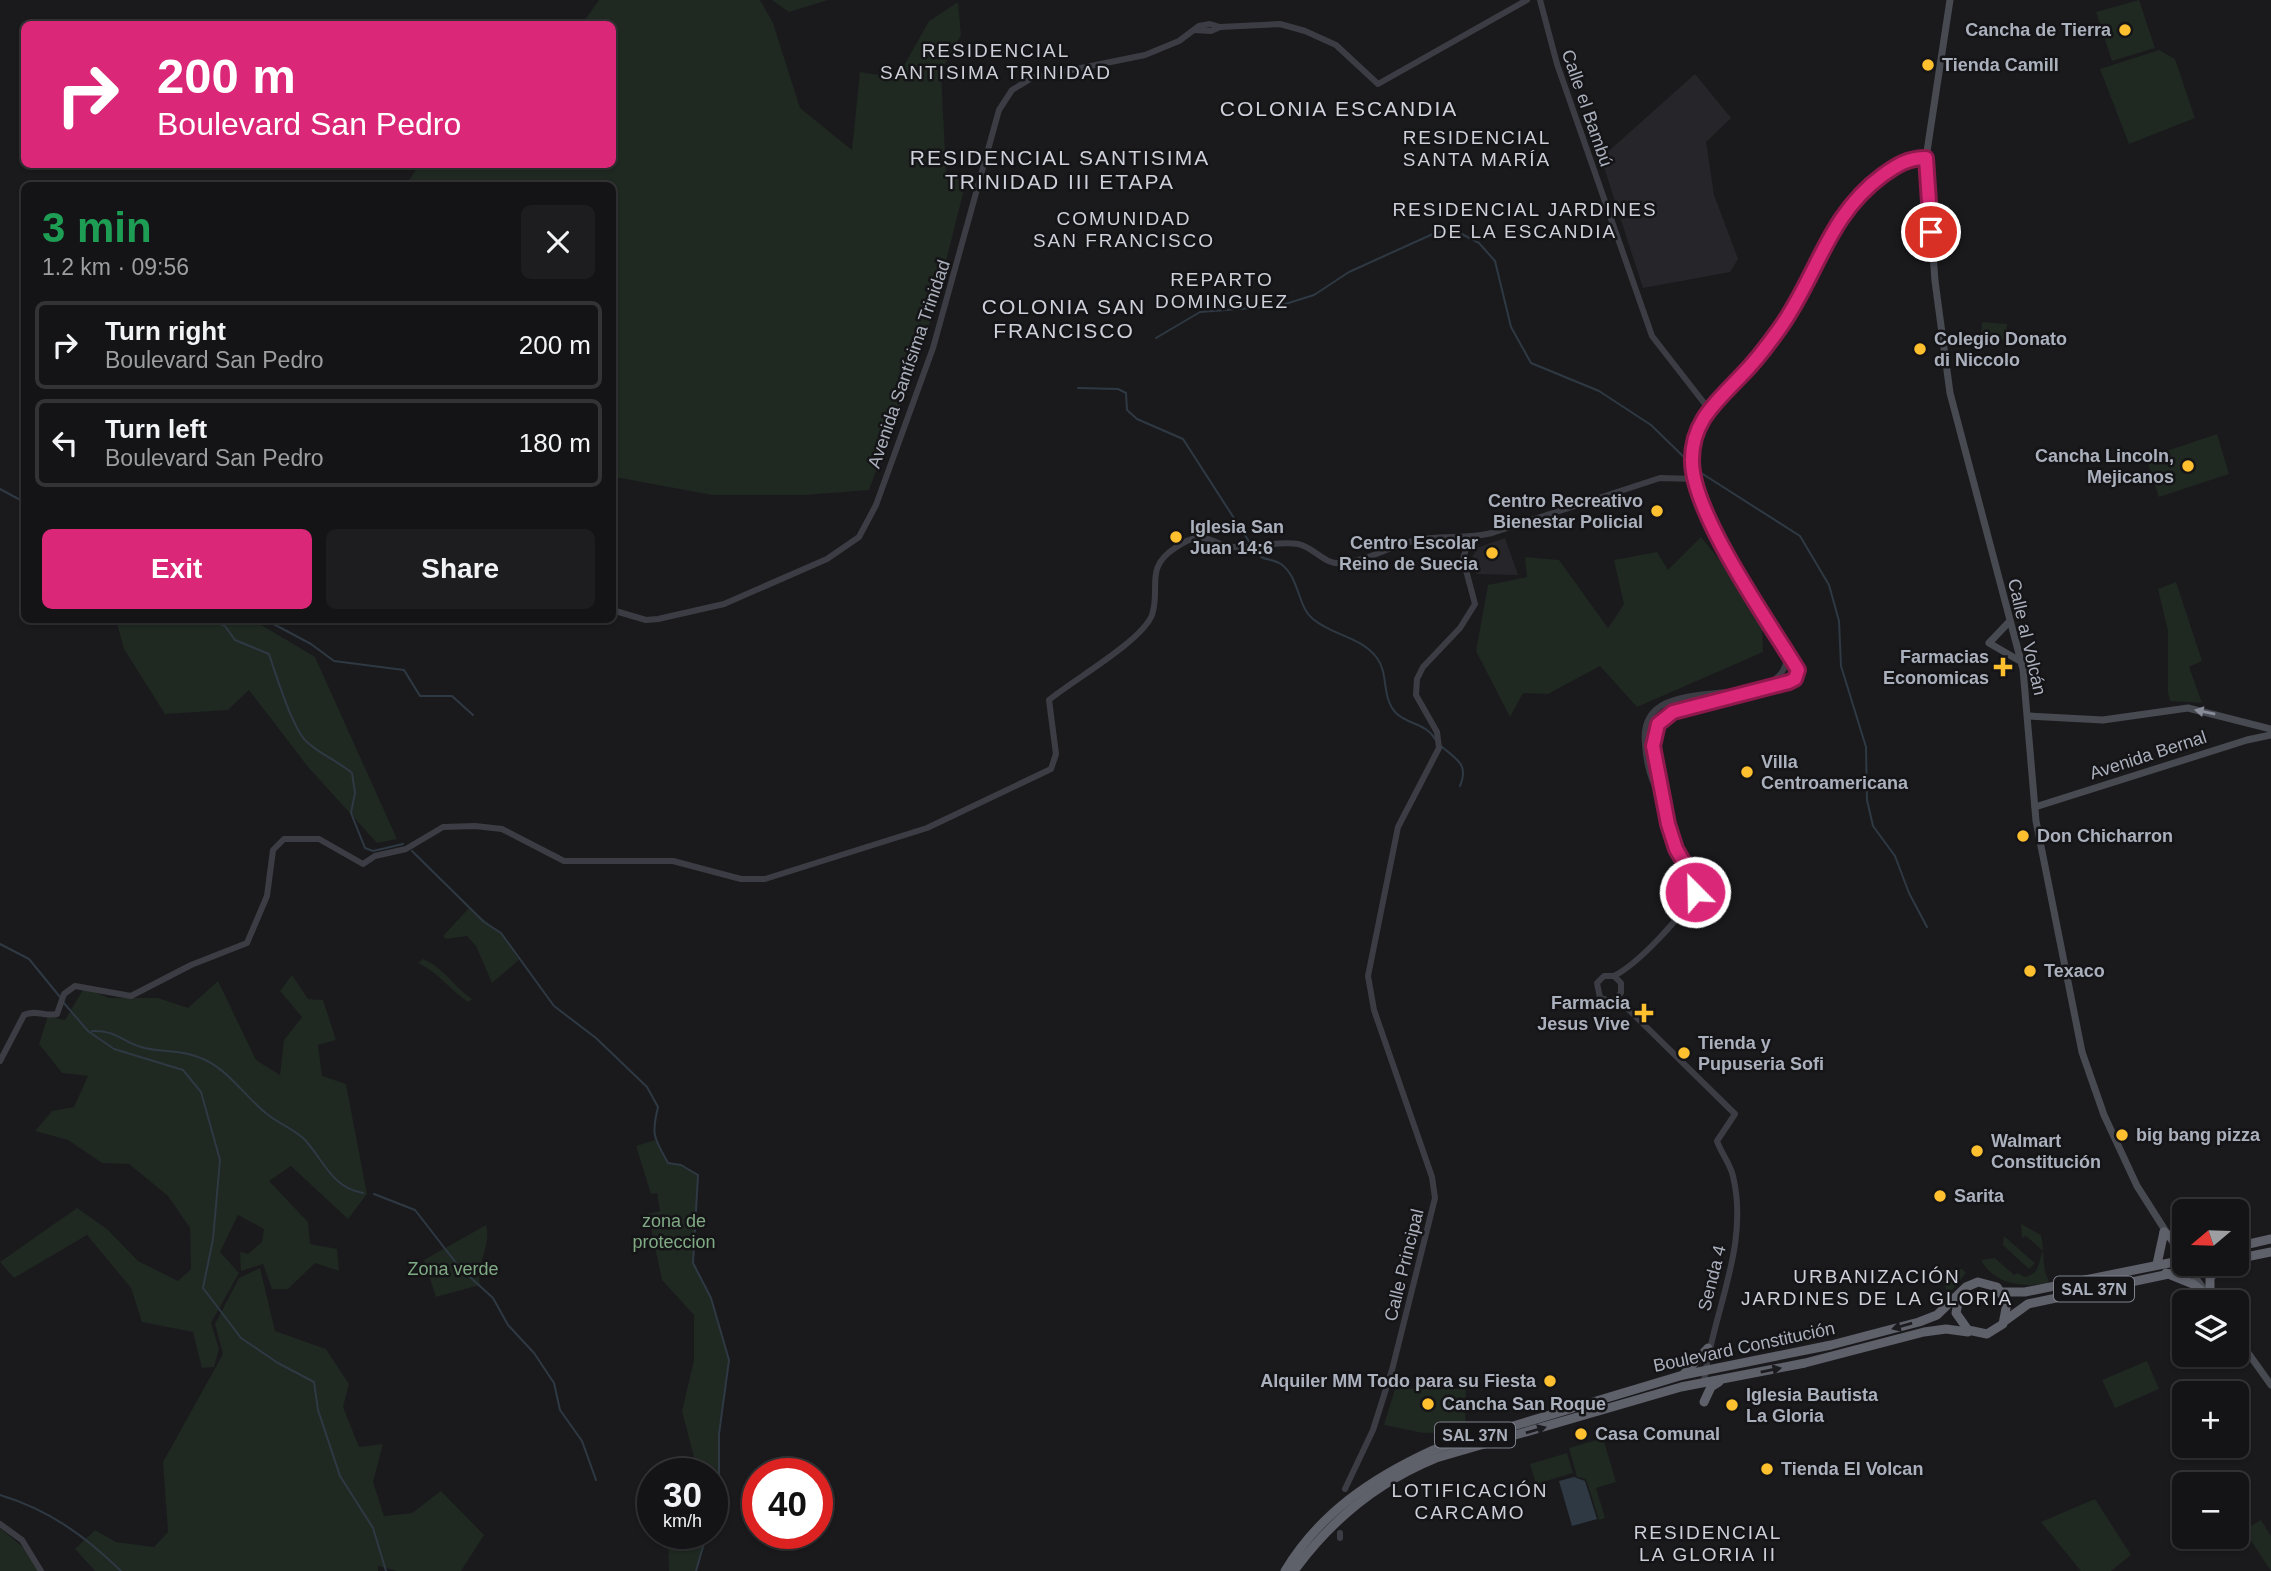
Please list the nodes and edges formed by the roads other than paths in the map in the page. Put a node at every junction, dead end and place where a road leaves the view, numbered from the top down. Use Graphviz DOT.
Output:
graph roads {
  1 [pos="1527,0"];
  2 [pos="1540,0"];
  3 [pos="1951,0"];
  4 [pos="1926,158"];
  5 [pos="1708,408"];
  6 [pos="1695,479"];
  7 [pos="1469,539"];
  8 [pos="616,611"];
  9 [pos="2009,622"];
  10 [pos="1786,650"];
  11 [pos="2020,661"];
  12 [pos="2028,716"];
  13 [pos="2247,722"];
  14 [pos="2271,729"];
  15 [pos="2271,735"];
  16 [pos="2246,740"];
  17 [pos="1658,765"];
  18 [pos="1649,768"];
  19 [pos="1662,798"];
  20 [pos="2035,807"];
  21 [pos="1625,970"];
  22 [pos="1614,976"];
  23 [pos="1621,983"];
  24 [pos="1621,993"];
  25 [pos="1614,1000"];
  26 [pos="1624,1005"];
  27 [pos="0,1061"];
  28 [pos="2164,1232"];
  29 [pos="2172,1238"];
  30 [pos="2271,1239"];
  31 [pos="2172,1243"];
  32 [pos="2249,1244"];
  33 [pos="2271,1252"];
  34 [pos="2249,1256"];
  35 [pos="2172,1263"];
  36 [pos="2157,1264"];
  37 [pos="2172,1269"];
  38 [pos="2165,1273"];
  39 [pos="2200,1290"];
  40 [pos="2002,1292"];
  41 [pos="1960,1293"];
  42 [pos="2005,1321"];
  43 [pos="1970,1332"];
  44 [pos="1708,1350"];
  45 [pos="2249,1354"];
  46 [pos="1722,1366"];
  47 [pos="1705,1369"];
  48 [pos="1683,1375"];
  49 [pos="1725,1378"];
  50 [pos="1704,1382"];
  51 [pos="2271,1385"];
  52 [pos="1681,1387"];
  53 [pos="1345,1489"];
  54 [pos="0,1524"];
  55 [pos="41,1571"];
  56 [pos="1285,1571"];
  57 [pos="1294,1571"];
  1 -- 8 [label="street, Avenida Santísima Trinidad"];
  2 -- 5 [label="street, Calle el Bambú"];
  3 -- 4 [label="main road, Calle al Volcán"];
  4 -- 5 [label="street"];
  4 -- 9 [label="main road, Calle al Volcán"];
  5 -- 6 [label="street"];
  6 -- 7 [label="street"];
  6 -- 10 [label="street"];
  7 -- 27 [label="street"];
  7 -- 53 [label="street, Calle Principal"];
  9 -- 11 [label="main road, Calle al Volcán"];
  9 -- 11 [label="main road"];
  10 -- 17 [label="street"];
  10 -- 18 [label="street"];
  11 -- 12 [label="main road, Calle al Volcán"];
  13 -- 12 [label="main road, Avenida Bernal, one-way"];
  12 -- 20 [label="main road, Calle al Volcán"];
  13 -- 14 [label="main road, Avenida Bernal"];
  13 -- 16 [label="main road"];
  15 -- 16 [label="main road, Avenida Bernal"];
  16 -- 20 [label="main road, Avenida Bernal"];
  17 -- 18 [label="street"];
  17 -- 19 [label="street"];
  18 -- 19 [label="street"];
  19 -- 21 [label="street"];
  20 -- 28 [label="main road, Calle al Volcán"];
  21 -- 22 [label="street"];
  21 -- 23 [label="street"];
  22 -- 23 [label="street"];
  22 -- 25 [label="street"];
  23 -- 24 [label="street"];
  24 -- 25 [label="street"];
  24 -- 26 [label="street"];
  25 -- 26 [label="street"];
  26 -- 44 [label="street, Senda 4"];
  28 -- 29 [label="highway"];
  28 -- 31 [label="main road, Calle al Volcán"];
  28 -- 36 [label="highway"];
  30 -- 32 [label="highway"];
  33 -- 34 [label="highway"];
  35 -- 36 [label="highway, SAL 37N"];
  36 -- 40 [label="highway, SAL 37N"];
  37 -- 38 [label="highway, SAL 37N"];
  38 -- 39 [label="highway"];
  38 -- 42 [label="highway, SAL 37N"];
  40 -- 41 [label="highway, SAL 37N"];
  40 -- 42 [label="highway"];
  41 -- 43 [label="highway"];
  41 -- 46 [label="highway, Boulevard Constitución / SAL 37N, one-way"];
  42 -- 43 [label="highway, SAL 37N"];
  49 -- 43 [label="highway, Boulevard Constitución / SAL 37N, one-way"];
  44 -- 46 [label="highway"];
  44 -- 47 [label="street, Senda 4"];
  44 -- 48 [label="highway"];
  45 -- 51 [label="main road"];
  46 -- 47 [label="highway, Boulevard Constitución / SAL 37N"];
  47 -- 48 [label="highway, Boulevard Constitución / SAL 37N"];
  47 -- 50 [label="street, Senda 4"];
  48 -- 56 [label="highway, Boulevard Constitución / SAL 37N"];
  49 -- 50 [label="highway, Boulevard Constitución / SAL 37N"];
  49 -- 52 [label="highway"];
  50 -- 52 [label="highway, Boulevard Constitución / SAL 37N"];
  57 -- 52 [label="highway, Boulevard Constitución / SAL 37N, one-way"];
  54 -- 55 [label="street"];
}
